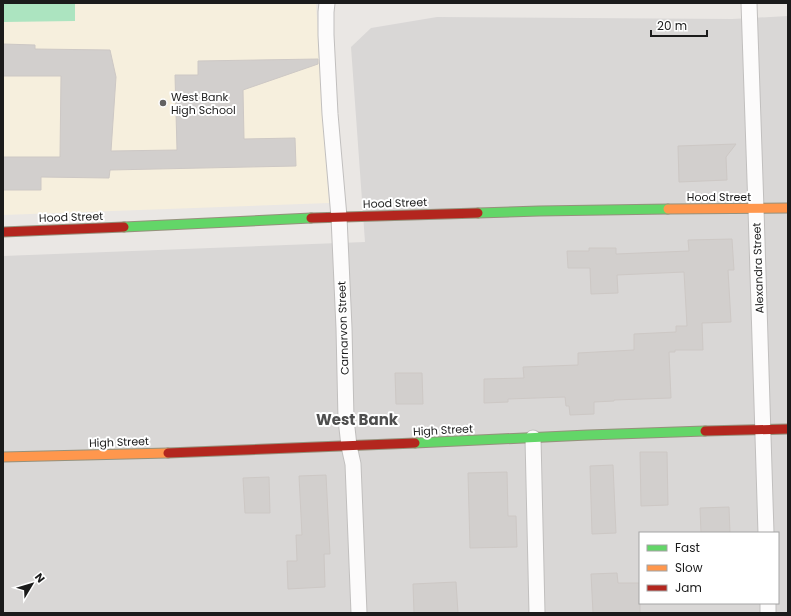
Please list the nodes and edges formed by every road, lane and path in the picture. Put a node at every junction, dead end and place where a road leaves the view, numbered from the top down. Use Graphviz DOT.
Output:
graph roads {
  1 [pos="327,3"];
  2 [pos="749,3"];
  3 [pos="788,208"];
  4 [pos="756,209"];
  5 [pos="339,217"];
  6 [pos="3,232"];
  7 [pos="788,429"];
  8 [pos="762,430"];
  9 [pos="533,438"];
  10 [pos="349,446"];
  11 [pos="3,457"];
  12 [pos="766,532"];
  13 [pos="360,613"];
  14 [pos="537,613"];
  1 -- 5 [label="street, Carnarvon Street"];
  2 -- 4 [label="street, Alexandra Street"];
  3 -- 4 [label="street, Hood Street"];
  4 -- 5 [label="street, Hood Street"];
  4 -- 8 [label="street, Alexandra Street"];
  5 -- 6 [label="street, Hood Street"];
  5 -- 10 [label="street, Carnarvon Street"];
  7 -- 8 [label="street, High Street"];
  8 -- 9 [label="street, High Street"];
  8 -- 12 [label="street, Alexandra Street"];
  9 -- 10 [label="street, High Street"];
  9 -- 14 [label="street"];
  10 -- 11 [label="street, High Street"];
  10 -- 13 [label="street, Carnarvon Street"];
}
